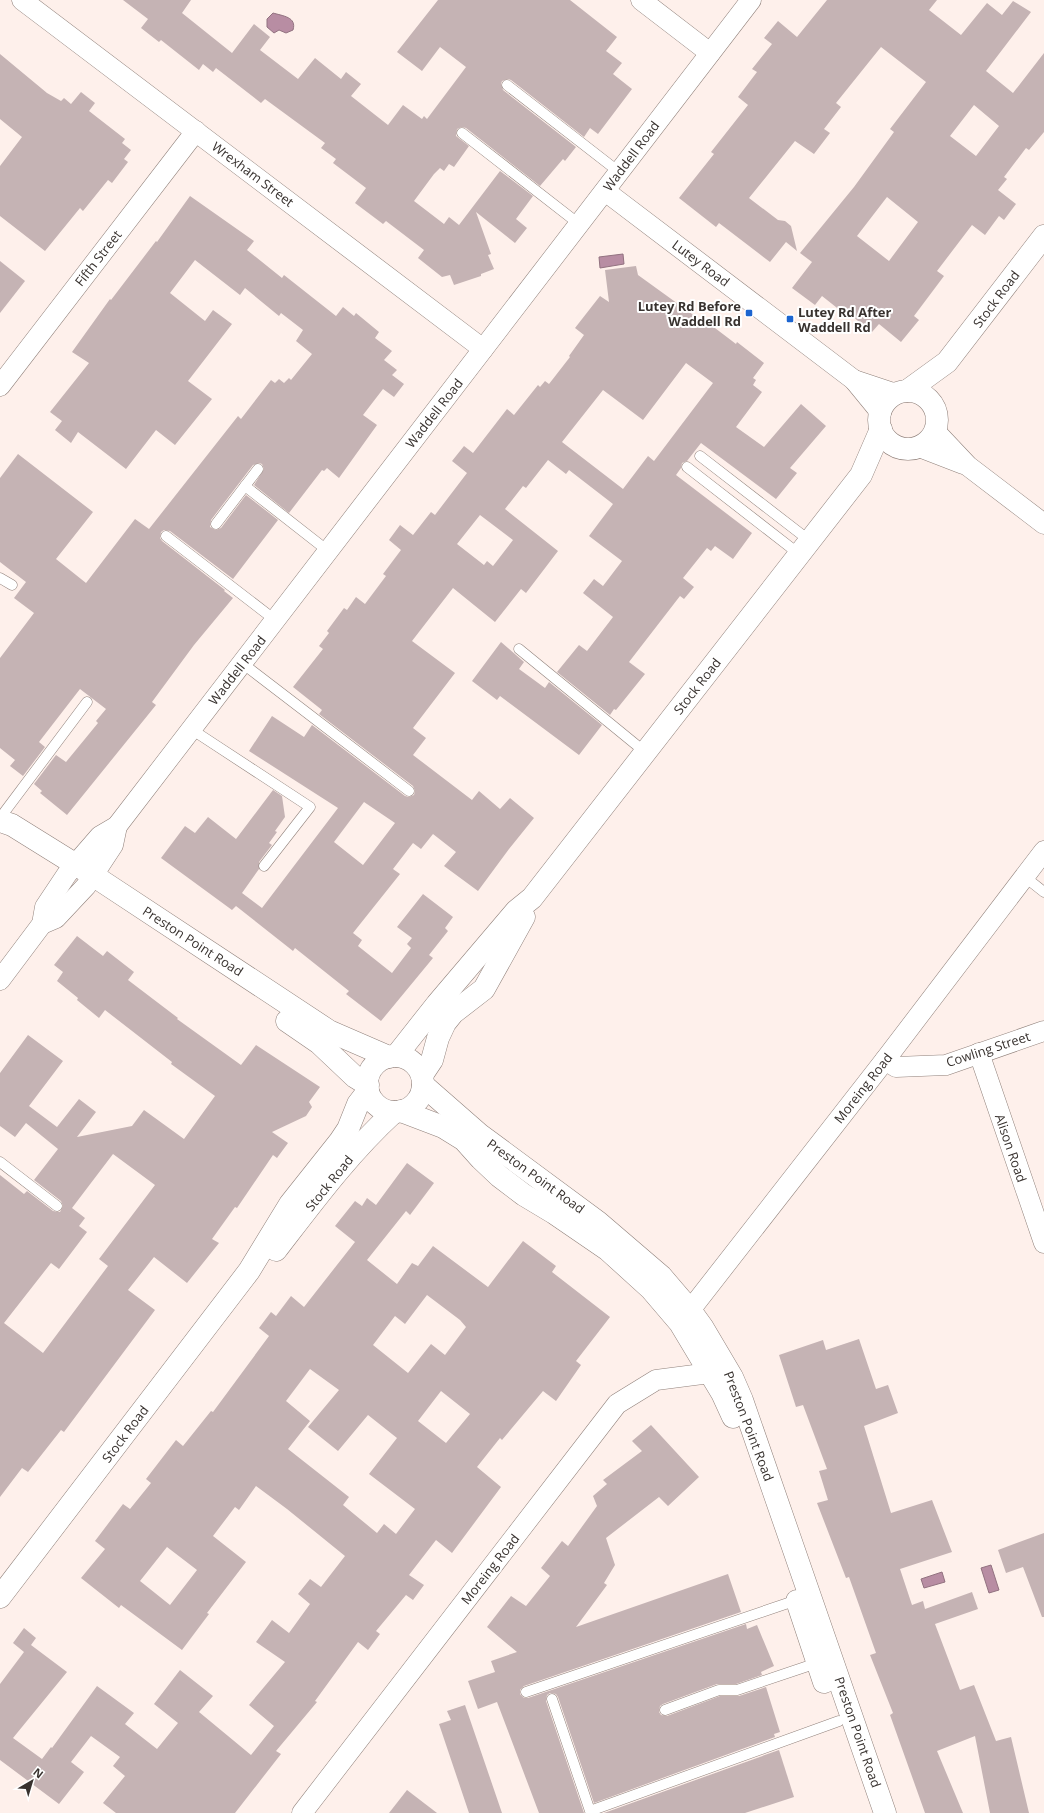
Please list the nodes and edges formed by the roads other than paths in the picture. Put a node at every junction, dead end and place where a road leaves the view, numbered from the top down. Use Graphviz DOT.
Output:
graph roads {
  1 [pos="22,0"];
  2 [pos="641,0"];
  3 [pos="751,0"];
  4 [pos="710,53"];
  5 [pos="507,85"];
  6 [pos="196,131"];
  7 [pos="462,132"];
  8 [pos="619,172"];
  9 [pos="605,191"];
  10 [pos="579,224"];
  11 [pos="1044,236"];
  12 [pos="483,349"];
  13 [pos="948,362"];
  14 [pos="854,380"];
  15 [pos="0,386"];
  16 [pos="902,392"];
  17 [pos="881,421"];
  18 [pos="935,421"];
  19 [pos="911,448"];
  20 [pos="700,456"];
  21 [pos="968,466"];
  22 [pos="687,467"];
  23 [pos="258,469"];
  24 [pos="861,474"];
  25 [pos="245,486"];
  26 [pos="216,524"];
  27 [pos="1044,524"];
  28 [pos="166,536"];
  29 [pos="805,547"];
  30 [pos="328,551"];
  31 [pos="0,578"];
  32 [pos="12,585"];
  33 [pos="275,620"];
  34 [pos="520,649"];
  35 [pos="242,663"];
  36 [pos="87,702"];
  37 [pos="191,729"];
  38 [pos="646,752"];
  39 [pos="410,792"];
  40 [pos="0,819"];
  41 [pos="0,826"];
  42 [pos="117,826"];
  43 [pos="1044,851"];
  44 [pos="264,866"];
  45 [pos="71,869"];
  46 [pos="1025,877"];
  47 [pos="90,881"];
  48 [pos="1044,892"];
  49 [pos="532,898"];
  50 [pos="42,924"];
  51 [pos="0,980"];
  52 [pos="1044,1031"];
  53 [pos="979,1053"];
  54 [pos="392,1057"];
  55 [pos="885,1060"];
  56 [pos="422,1080"];
  57 [pos="368,1088"];
  58 [pos="398,1112"];
  59 [pos="0,1162"];
  60 [pos="57,1206"];
  61 [pos="1044,1243"];
  62 [pos="249,1271"];
  63 [pos="685,1316"];
  64 [pos="710,1373"];
  65 [pos="0,1597"];
  66 [pos="797,1600"];
  67 [pos="818,1662"];
  68 [pos="526,1692"];
  69 [pos="552,1699"];
  70 [pos="665,1710"];
  71 [pos="839,1721"];
  72 [pos="302,1813"];
  73 [pos="870,1813"];
  74 [pos="885,1813"];
  1 -- 6 [label="street, Wrexham Street"];
  2 -- 4 [label="street"];
  3 -- 4 [label="street, Waddell Road"];
  4 -- 8 [label="street, Waddell Road"];
  5 -- 8 [label="lane"];
  6 -- 12 [label="street, Wrexham Street"];
  6 -- 15 [label="street, Fifth Street"];
  7 -- 10 [label="lane"];
  8 -- 9 [label="street, Waddell Road"];
  9 -- 10 [label="street, Waddell Road"];
  9 -- 14 [label="street, Lutey Road"];
  10 -- 12 [label="street, Waddell Road"];
  11 -- 13 [label="main road, Stock Road"];
  12 -- 30 [label="street, Waddell Road"];
  13 -- 16 [label="main road, Stock Road"];
  13 -- 18 [label="main road, Stock Road"];
  14 -- 16 [label="street, Lutey Road"];
  14 -- 17 [label="street, Lutey Road"];
  16 -- 17 [label="main road, Stock Road"];
  16 -- 18 [label="main road"];
  17 -- 19 [label="main road"];
  17 -- 24 [label="main road, Stock Road"];
  18 -- 19 [label="main road, Stock Road"];
  18 -- 21 [label="street"];
  19 -- 21 [label="street"];
  19 -- 24 [label="main road, Stock Road"];
  20 -- 29 [label="lane"];
  21 -- 27 [label="street"];
  22 -- 29 [label="lane"];
  23 -- 25 [label="lane"];
  24 -- 29 [label="main road, Stock Road"];
  25 -- 26 [label="lane"];
  25 -- 30 [label="lane"];
  28 -- 33 [label="lane"];
  29 -- 38 [label="main road, Stock Road"];
  30 -- 33 [label="street, Waddell Road"];
  31 -- 32 [label="lane"];
  33 -- 35 [label="street, Waddell Road"];
  34 -- 38 [label="lane"];
  35 -- 37 [label="street, Waddell Road"];
  35 -- 39 [label="lane"];
  36 -- 40 [label="lane"];
  37 -- 42 [label="street, Waddell Road"];
  37 -- 44 [label="lane"];
  38 -- 49 [label="main road, Stock Road"];
  40 -- 45 [label="main road, Preston Point Road"];
  41 -- 45 [label="main road, Preston Point Road"];
  42 -- 45 [label="street, Waddell Road"];
  42 -- 47 [label="street, Waddell Road"];
  43 -- 46 [label="street, Moreing Road"];
  45 -- 47 [label="main road, Preston Point Road"];
  45 -- 50 [label="street, Waddell Road"];
  46 -- 48 [label="lane"];
  46 -- 55 [label="street, Moreing Road"];
  47 -- 50 [label="street, Waddell Road"];
  47 -- 54 [label="main road, Preston Point Road"];
  47 -- 57 [label="main road, Preston Point Road"];
  49 -- 54 [label="main road, Stock Road"];
  49 -- 56 [label="main road, Stock Road"];
  50 -- 51 [label="street, Waddell Road"];
  52 -- 53 [label="street, Cowling Street"];
  53 -- 55 [label="street, Cowling Street"];
  53 -- 61 [label="street, Alison Road"];
  54 -- 56 [label="main road"];
  54 -- 57 [label="main road, Stock Road"];
  55 -- 63 [label="street, Moreing Road"];
  56 -- 58 [label="main road, Stock Road"];
  56 -- 63 [label="main road, Preston Point Road"];
  57 -- 58 [label="main road"];
  57 -- 62 [label="main road, Stock Road"];
  58 -- 62 [label="main road, Stock Road"];
  58 -- 63 [label="main road, Preston Point Road"];
  59 -- 60 [label="lane"];
  62 -- 65 [label="main road, Stock Road"];
  63 -- 64 [label="main road, Preston Point Road"];
  63 -- 74 [label="main road, Preston Point Road"];
  64 -- 66 [label="main road, Preston Point Road"];
  64 -- 72 [label="street, Moreing Road"];
  66 -- 67 [label="main road, Preston Point Road"];
  66 -- 68 [label="lane"];
  67 -- 70 [label="lane"];
  67 -- 71 [label="main road, Preston Point Road"];
  69 -- 71 [label="lane"];
  71 -- 73 [label="main road, Preston Point Road"];
}
